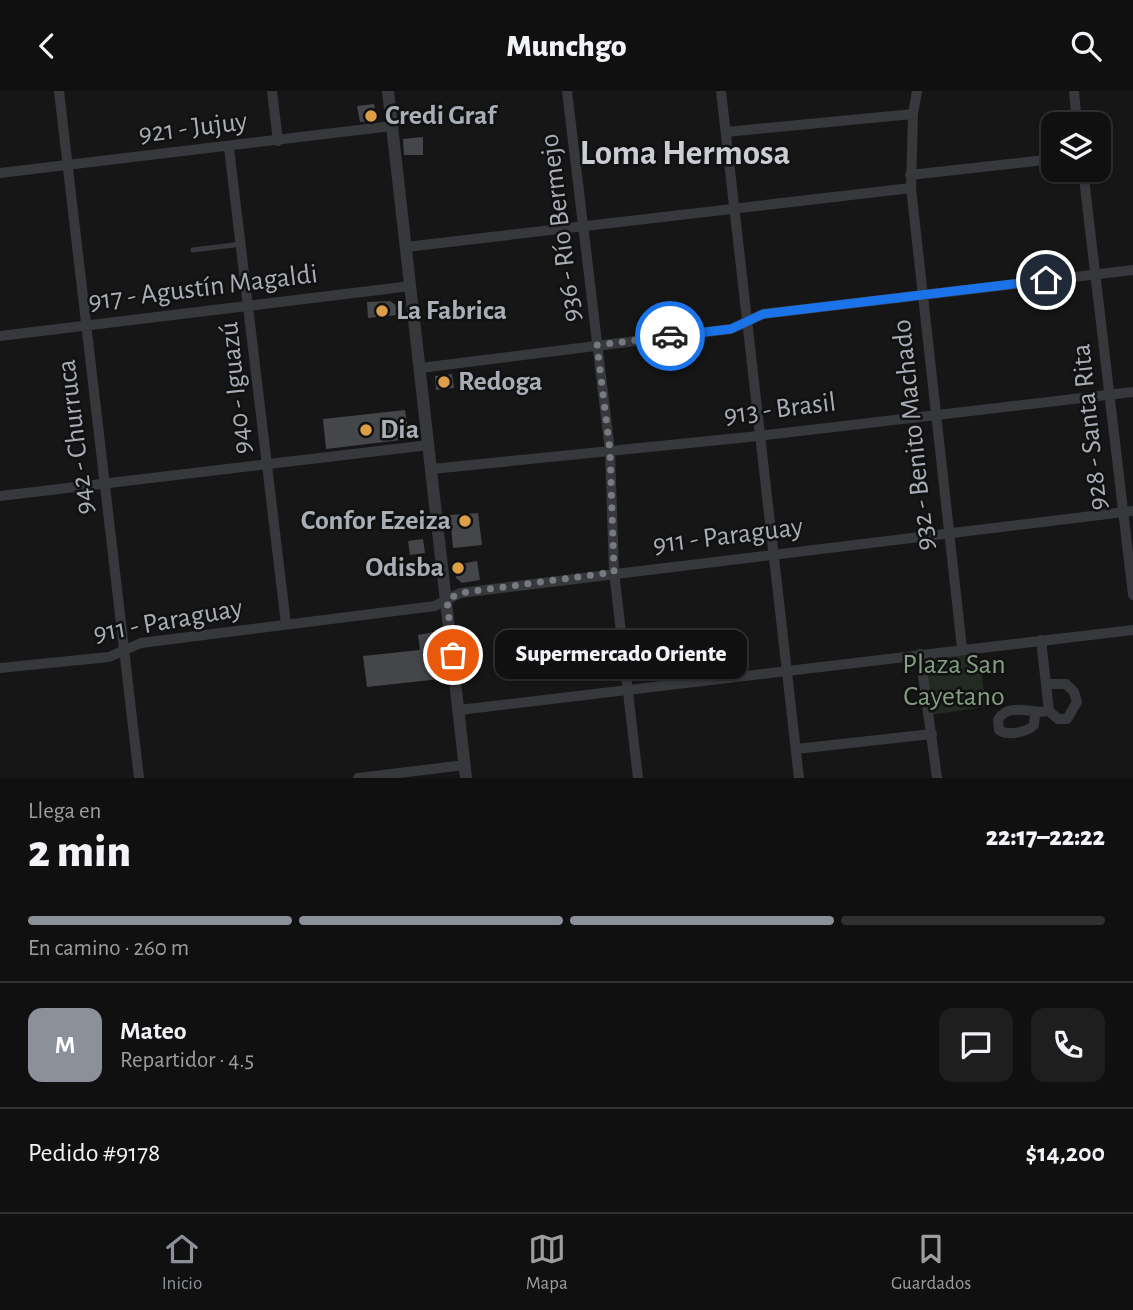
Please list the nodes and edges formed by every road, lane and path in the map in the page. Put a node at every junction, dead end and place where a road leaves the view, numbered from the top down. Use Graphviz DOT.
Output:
graph roads {
  1 [pos="59,91"];
  2 [pos="272,91"];
  3 [pos="388,91"];
  4 [pos="568,91"];
  5 [pos="721,91"];
  6 [pos="917,91"];
  7 [pos="1074,91"];
  8 [pos="1076,112"];
  9 [pos="912,114"];
  10 [pos="392,126"];
  11 [pos="726,132"];
  12 [pos="278,141"];
  13 [pos="229,148"];
  14 [pos="1041,160"];
  15 [pos="68,165"];
  16 [pos="0,173"];
  17 [pos="911,174"];
  18 [pos="1084,182"];
  19 [pos="911,188"];
  20 [pos="734,209"];
  21 [pos="584,227"];
  22 [pos="242,244"];
  23 [pos="407,247"];
  24 [pos="193,250"];
  25 [pos="1133,270"];
  26 [pos="1096,274"];
  27 [pos="411,286"];
  28 [pos="922,295"];
  29 [pos="250,307"];
  30 [pos="747,323"];
  31 [pos="86,325"];
  32 [pos="0,335"];
  33 [pos="597,345"];
  34 [pos="420,368"];
  35 [pos="1133,392"];
  36 [pos="1110,394"];
  37 [pos="934,413"];
  38 [pos="763,434"];
  39 [pos="429,445"];
  40 [pos="610,451"];
  41 [pos="267,465"];
  42 [pos="432,469"];
  43 [pos="104,484"];
  44 [pos="0,496"];
  45 [pos="1128,511"];
  46 [pos="948,533"];
  47 [pos="775,553"];
  48 [pos="614,572"];
  49 [pos="1133,595"];
  50 [pos="447,600"];
  51 [pos="286,624"];
  52 [pos="1133,630"];
  53 [pos="1041,640"];
  54 [pos="962,648"];
  55 [pos="126,649"];
  56 [pos="920,654"];
  57 [pos="0,668"];
  58 [pos="789,671"];
  59 [pos="1046,684"];
  60 [pos="627,690"];
  61 [pos="459,710"];
  62 [pos="1049,712"];
  63 [pos="1035,715"];
  64 [pos="932,734"];
  65 [pos="796,749"];
  66 [pos="466,771"];
  67 [pos="139,778"];
  68 [pos="358,778"];
  69 [pos="638,778"];
  70 [pos="799,778"];
  71 [pos="937,778"];
  1 -- 15 [label="street, 942 - Churruca"];
  2 -- 12 [label="street"];
  3 -- 10 [label="street"];
  4 -- 21 [label="street, 936 - Río Bermejo"];
  5 -- 11 [label="street"];
  6 -- 9 [label="street, 932 - Benito Machado"];
  7 -- 8 [label="street"];
  9 -- 11 [label="street"];
  9 -- 17 [label="street, 932 - Benito Machado"];
  10 -- 12 [label="street, 921 - Jujuy"];
  10 -- 23 [label="street"];
  11 -- 20 [label="street"];
  12 -- 13 [label="street, 921 - Jujuy"];
  13 -- 15 [label="street, 921 - Jujuy"];
  13 -- 22 [label="street, 940 - Iguazú"];
  14 -- 17 [label="street"];
  15 -- 16 [label="street, 921 - Jujuy"];
  15 -- 31 [label="street, 942 - Churruca"];
  17 -- 19 [label="street, 932 - Benito Machado"];
  18 -- 26 [label="street, 928 - Santa Rita"];
  19 -- 20 [label="street"];
  19 -- 28 [label="street, 932 - Benito Machado"];
  20 -- 21 [label="street"];
  20 -- 30 [label="street"];
  21 -- 23 [label="street"];
  21 -- 33 [label="street, 936 - Río Bermejo"];
  22 -- 24 [label="lane"];
  22 -- 29 [label="street, 940 - Iguazú"];
  23 -- 27 [label="street"];
  25 -- 26 [label="street"];
  26 -- 28 [label="street"];
  26 -- 36 [label="street, 928 - Santa Rita"];
  27 -- 29 [label="street, 917 - Agustín Magaldi"];
  27 -- 34 [label="street"];
  28 -- 30 [label="street"];
  28 -- 37 [label="street, 932 - Benito Machado"];
  29 -- 31 [label="street, 917 - Agustín Magaldi"];
  29 -- 41 [label="street, 940 - Iguazú"];
  30 -- 33 [label="street"];
  30 -- 38 [label="street"];
  31 -- 32 [label="street, 917 - Agustín Magaldi"];
  31 -- 43 [label="street, 942 - Churruca"];
  33 -- 34 [label="street"];
  33 -- 40 [label="street, 936 - Río Bermejo"];
  34 -- 39 [label="street"];
  35 -- 36 [label="street, 913 - Brasil"];
  36 -- 37 [label="street, 913 - Brasil"];
  36 -- 45 [label="street, 928 - Santa Rita"];
  37 -- 38 [label="street, 913 - Brasil"];
  37 -- 46 [label="street, 932 - Benito Machado"];
  38 -- 40 [label="street, 913 - Brasil"];
  38 -- 47 [label="street"];
  39 -- 41 [label="street"];
  39 -- 42 [label="street"];
  40 -- 42 [label="street, 913 - Brasil"];
  40 -- 48 [label="street, 936 - Río Bermejo"];
  41 -- 43 [label="street"];
  41 -- 51 [label="street, 940 - Iguazú"];
  42 -- 50 [label="street"];
  43 -- 44 [label="street"];
  43 -- 55 [label="street, 942 - Churruca"];
  45 -- 46 [label="street, 911 - Paraguay"];
  45 -- 49 [label="street, 928 - Santa Rita"];
  46 -- 47 [label="street, 911 - Paraguay"];
  46 -- 54 [label="street, 932 - Benito Machado"];
  47 -- 48 [label="street, 911 - Paraguay"];
  47 -- 58 [label="street"];
  48 -- 50 [label="street, 911 - Paraguay"];
  48 -- 60 [label="street, 936 - Río Bermejo"];
  50 -- 51 [label="street, 911 - Paraguay"];
  50 -- 61 [label="street"];
  51 -- 55 [label="street, 911 - Paraguay"];
  52 -- 53 [label="street"];
  53 -- 54 [label="street"];
  53 -- 59 [label="street"];
  54 -- 56 [label="street"];
  55 -- 57 [label="street, 911 - Paraguay"];
  55 -- 67 [label="street, 942 - Churruca"];
  56 -- 58 [label="street"];
  56 -- 64 [label="street"];
  58 -- 60 [label="street"];
  58 -- 65 [label="street"];
  59 -- 62 [label="street"];
  59 -- 62 [label="street"];
  60 -- 61 [label="street"];
  60 -- 69 [label="street, 936 - Río Bermejo"];
  61 -- 66 [label="street"];
  62 -- 63 [label="street"];
  64 -- 65 [label="street"];
  64 -- 71 [label="street"];
  65 -- 70 [label="street"];
  66 -- 68 [label="street"];
}
